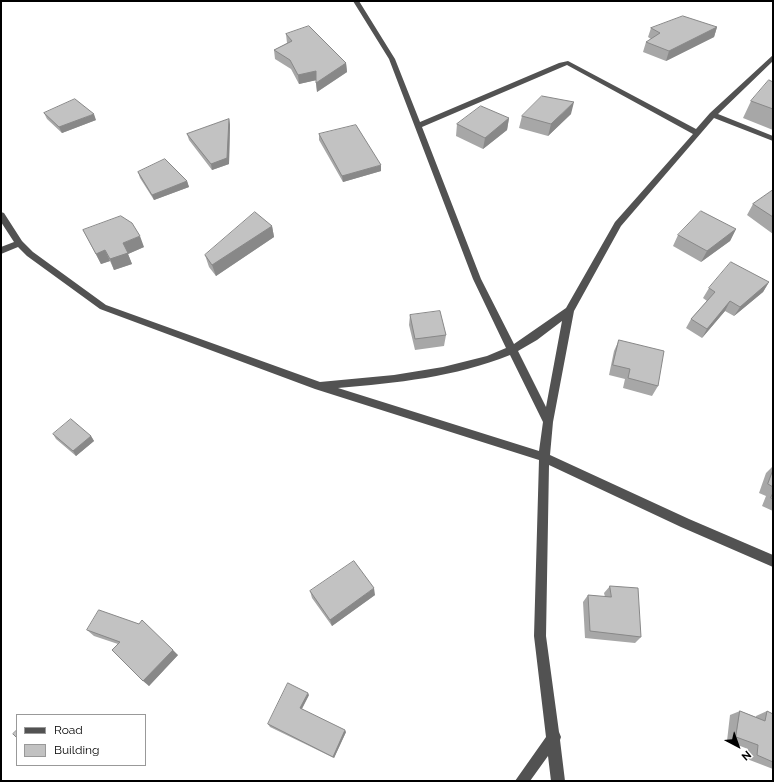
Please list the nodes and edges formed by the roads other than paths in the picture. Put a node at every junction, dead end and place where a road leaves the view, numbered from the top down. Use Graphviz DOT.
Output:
graph roads {
  1 [pos="356,1"];
  2 [pos="773,57"];
  3 [pos="713,114"];
  4 [pos="418,126"];
  5 [pos="697,133"];
  6 [pos="773,139"];
  7 [pos="1,215"];
  8 [pos="19,243"];
  9 [pos="1,251"];
  10 [pos="569,311"];
  11 [pos="512,350"];
  12 [pos="319,386"];
  13 [pos="548,422"];
  14 [pos="544,457"];
  15 [pos="773,561"];
  16 [pos="554,738"];
  17 [pos="522,781"];
  18 [pos="558,781"];
  1 -- 4 [label="street"];
  2 -- 3 [label="street"];
  3 -- 5 [label="street"];
  3 -- 6 [label="street"];
  4 -- 5 [label="street"];
  4 -- 11 [label="street"];
  5 -- 10 [label="street"];
  7 -- 8 [label="street"];
  8 -- 9 [label="street"];
  8 -- 12 [label="street"];
  10 -- 11 [label="street"];
  10 -- 13 [label="street"];
  11 -- 12 [label="street"];
  11 -- 13 [label="street"];
  12 -- 14 [label="street"];
  13 -- 14 [label="street"];
  14 -- 15 [label="street"];
  14 -- 16 [label="street"];
  16 -- 17 [label="street"];
  16 -- 18 [label="street"];
}
